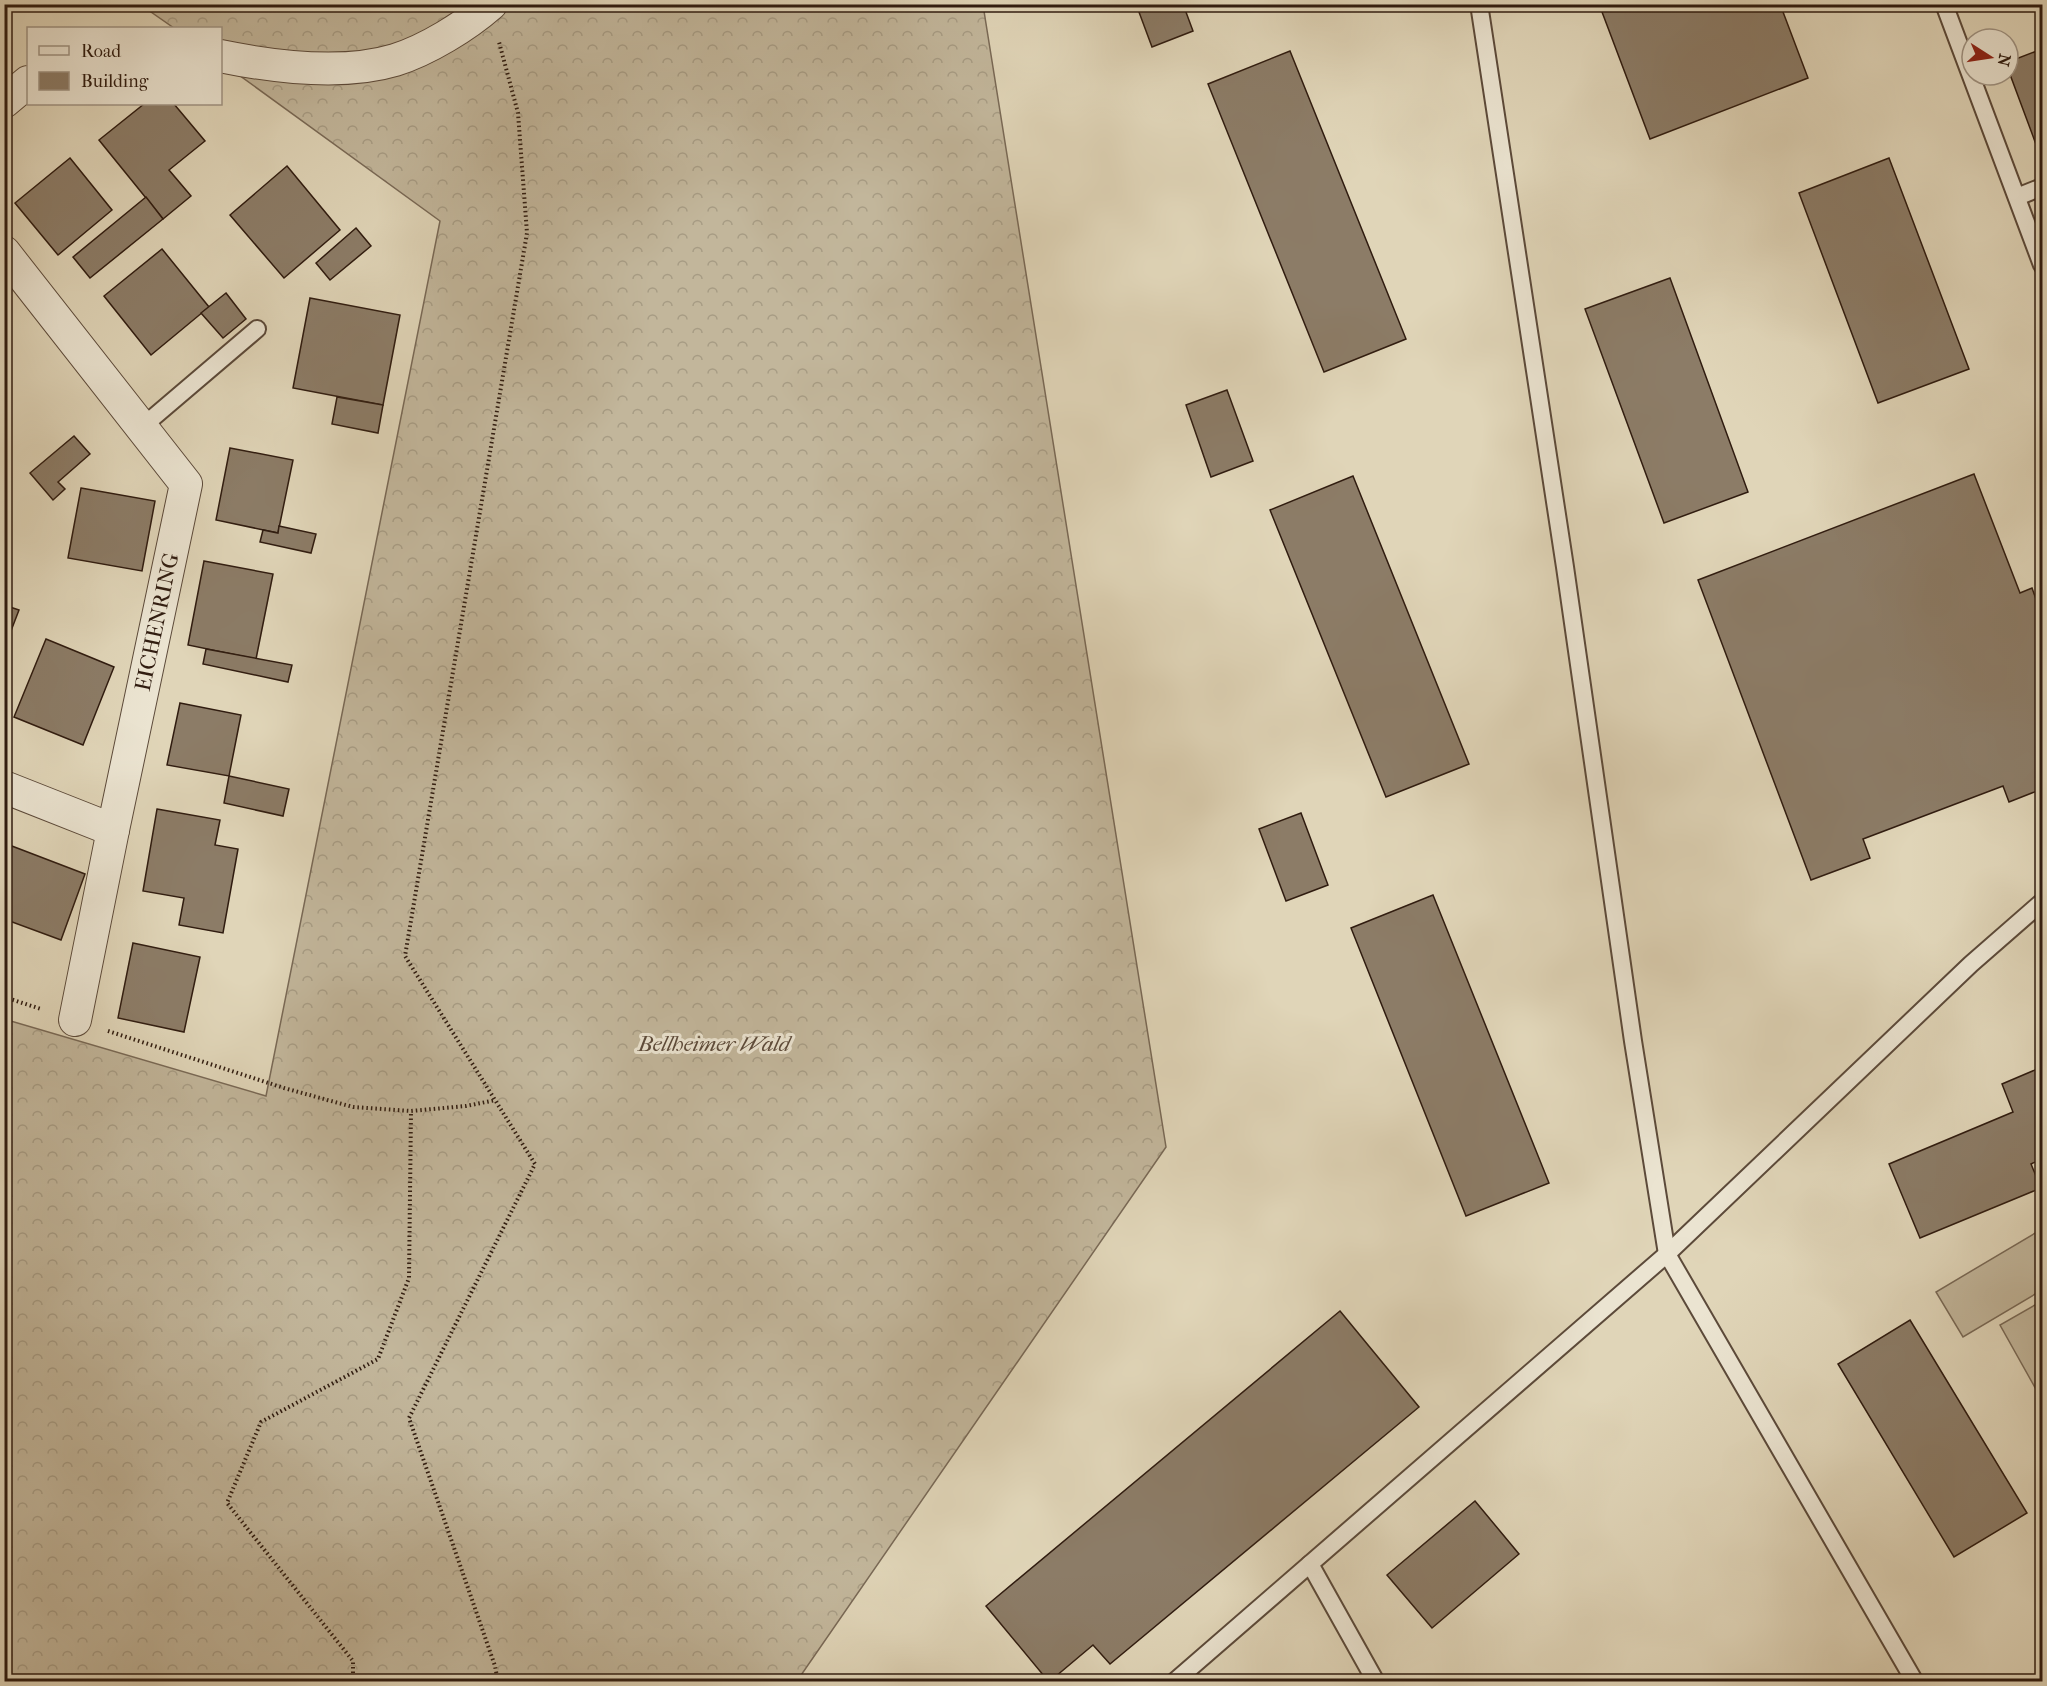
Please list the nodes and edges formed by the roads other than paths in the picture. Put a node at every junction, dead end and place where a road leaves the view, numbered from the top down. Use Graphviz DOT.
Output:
graph roads {
  1 [pos="1479,4"];
  2 [pos="1944,4"];
  3 [pos="490,6"];
  4 [pos="222,56"];
  5 [pos="27,83"];
  6 [pos="4,102"];
  7 [pos="2043,187"];
  8 [pos="2017,197"];
  9 [pos="4,252"];
  10 [pos="2043,265"];
  11 [pos="257,330"];
  12 [pos="142,427"];
  13 [pos="4,787"];
  14 [pos="113,830"];
  15 [pos="2043,902"];
  16 [pos="75,1020"];
  17 [pos="1668,1254"];
  18 [pos="1310,1564"];
  19 [pos="1174,1682"];
  20 [pos="1376,1682"];
  21 [pos="1915,1682"];
  1 -- 17 [label="lane"];
  2 -- 8 [label="lane"];
  3 -- 4 [label="street"];
  5 -- 6 [label="street"];
  7 -- 8 [label="lane"];
  8 -- 10 [label="lane"];
  9 -- 12 [label="street, EICHENRING"];
  11 -- 12 [label="lane"];
  12 -- 14 [label="street, EICHENRING"];
  13 -- 14 [label="street"];
  14 -- 16 [label="street, EICHENRING"];
  15 -- 17 [label="lane"];
  17 -- 18 [label="lane"];
  17 -- 21 [label="lane"];
  18 -- 19 [label="lane"];
  18 -- 20 [label="lane"];
}
